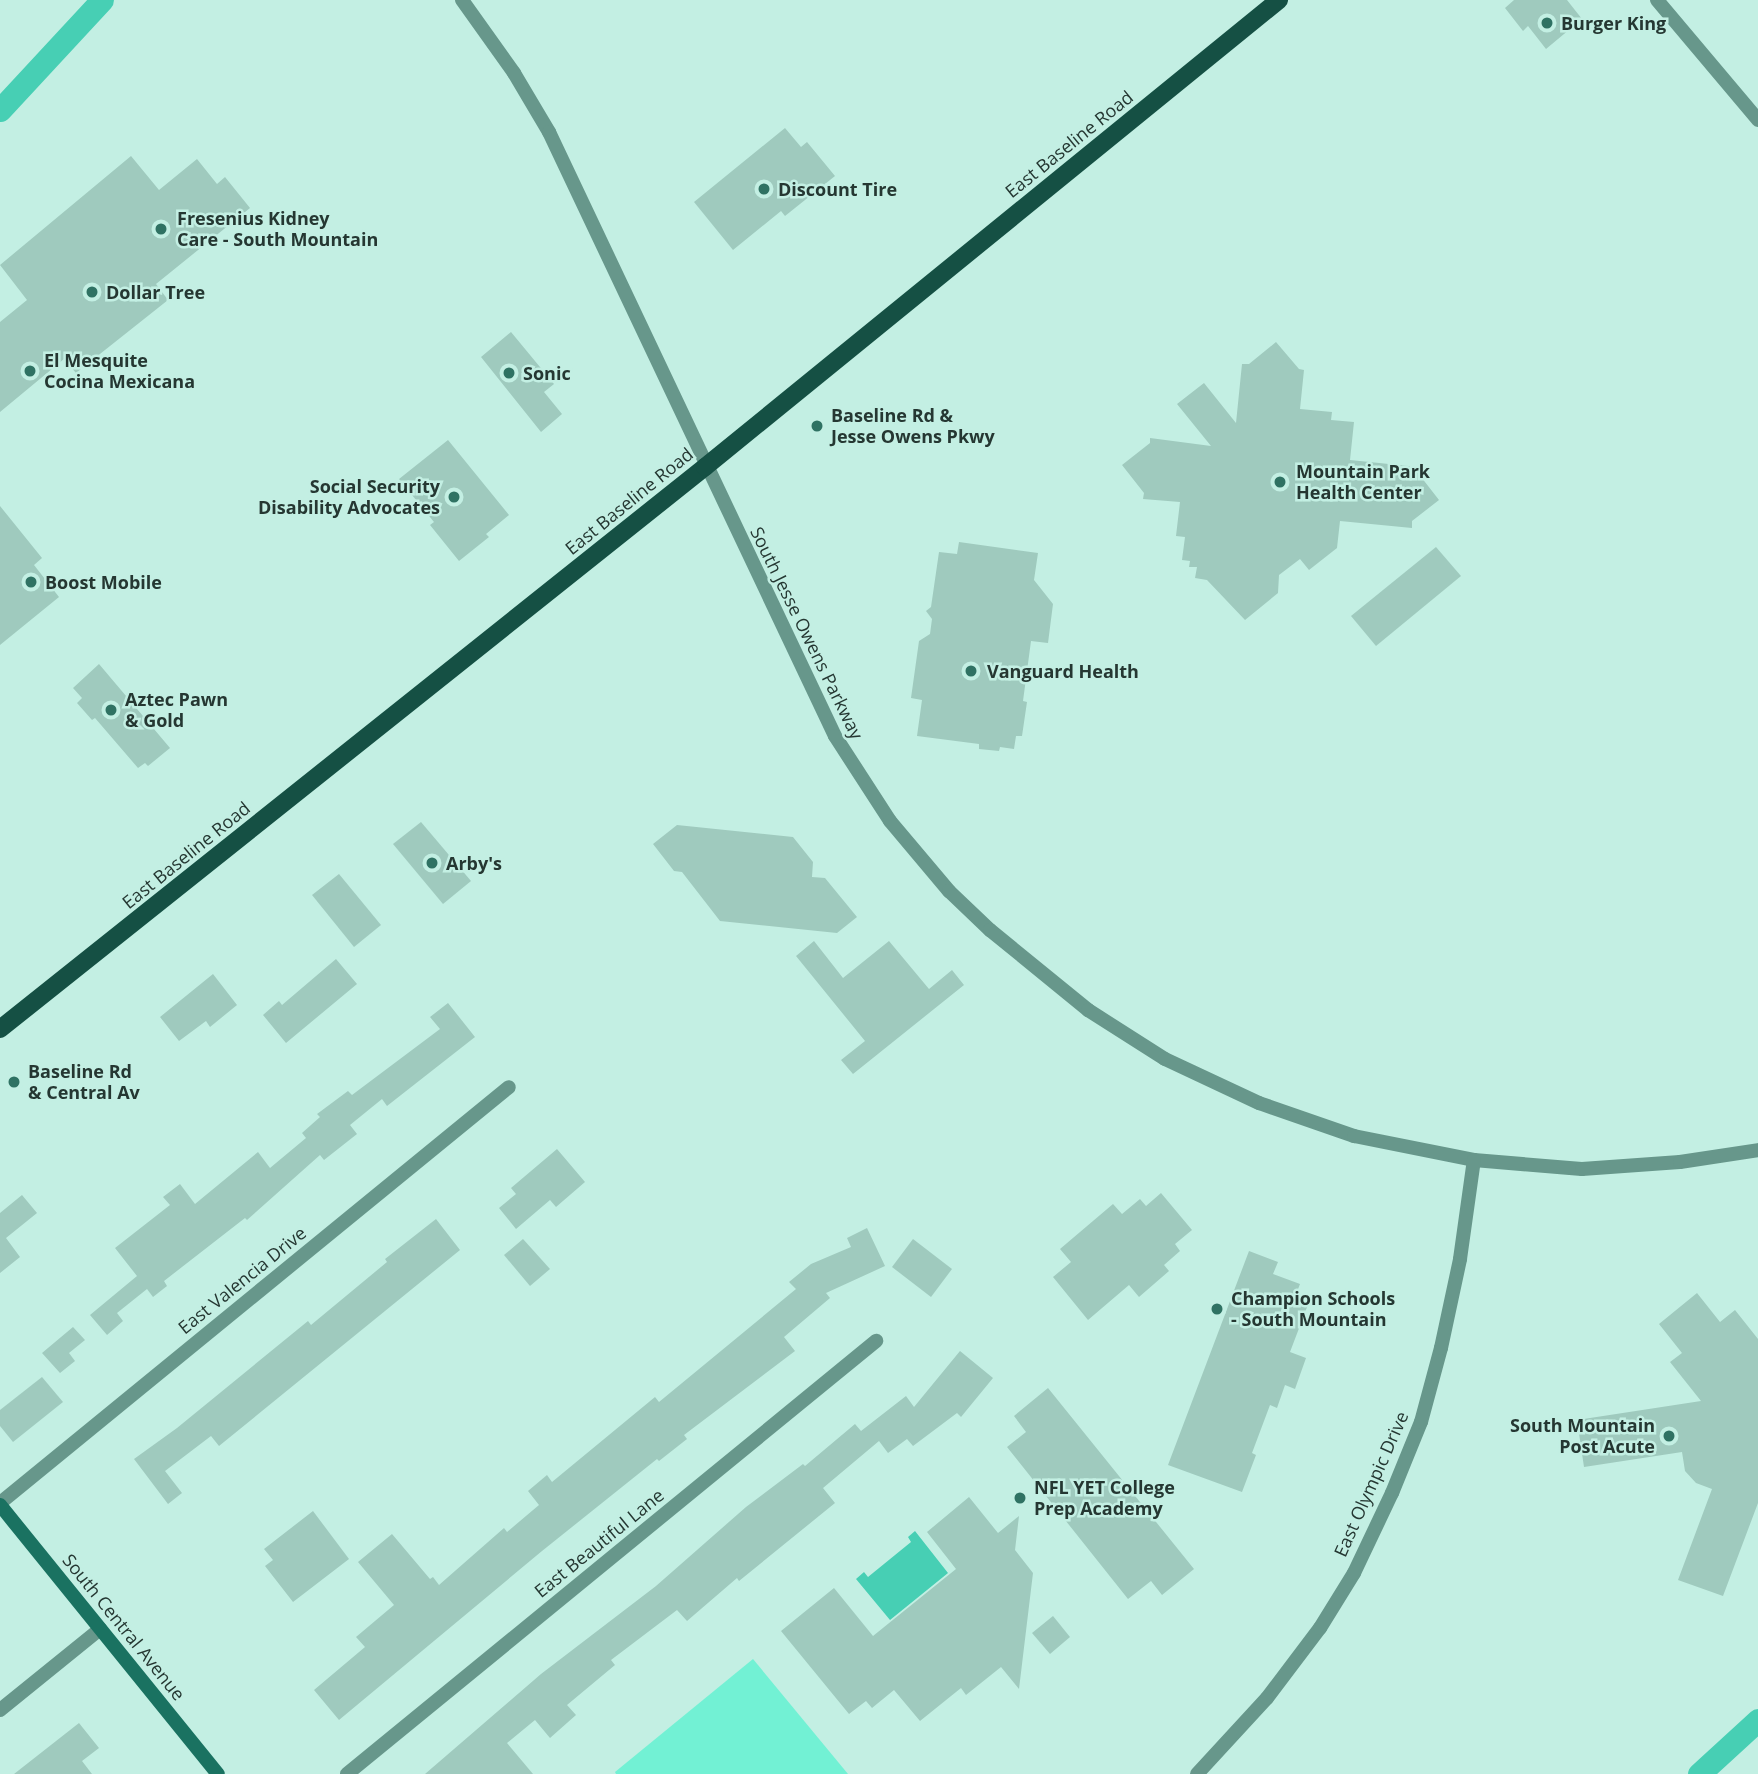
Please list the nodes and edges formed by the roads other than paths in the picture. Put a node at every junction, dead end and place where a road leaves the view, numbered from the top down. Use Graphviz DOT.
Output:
graph roads {
  1 [pos="462,0"];
  2 [pos="1279,0"];
  3 [pos="1657,0"];
  4 [pos="1758,120"];
  5 [pos="705,467"];
  6 [pos="0,1029"];
  7 [pos="509,1087"];
  8 [pos="1758,1150"];
  9 [pos="1474,1160"];
  10 [pos="876,1341"];
  11 [pos="0,1504"];
  12 [pos="100,1629"];
  13 [pos="0,1710"];
  14 [pos="218,1774"];
  15 [pos="347,1774"];
  16 [pos="1196,1774"];
  1 -- 5 [label="street, South Jesse Owens Parkway"];
  2 -- 5 [label="main road, East Baseline Road"];
  3 -- 4 [label="street"];
  5 -- 6 [label="main road, East Baseline Road"];
  5 -- 9 [label="street, South Jesse Owens Parkway"];
  7 -- 11 [label="street, East Valencia Drive"];
  8 -- 9 [label="street, South Jesse Owens Parkway"];
  9 -- 16 [label="street, East Olympic Drive"];
  10 -- 15 [label="street, East Beautiful Lane"];
  11 -- 12 [label="main road, South Central Avenue"];
  12 -- 13 [label="street"];
  12 -- 14 [label="main road, South Central Avenue"];
}
